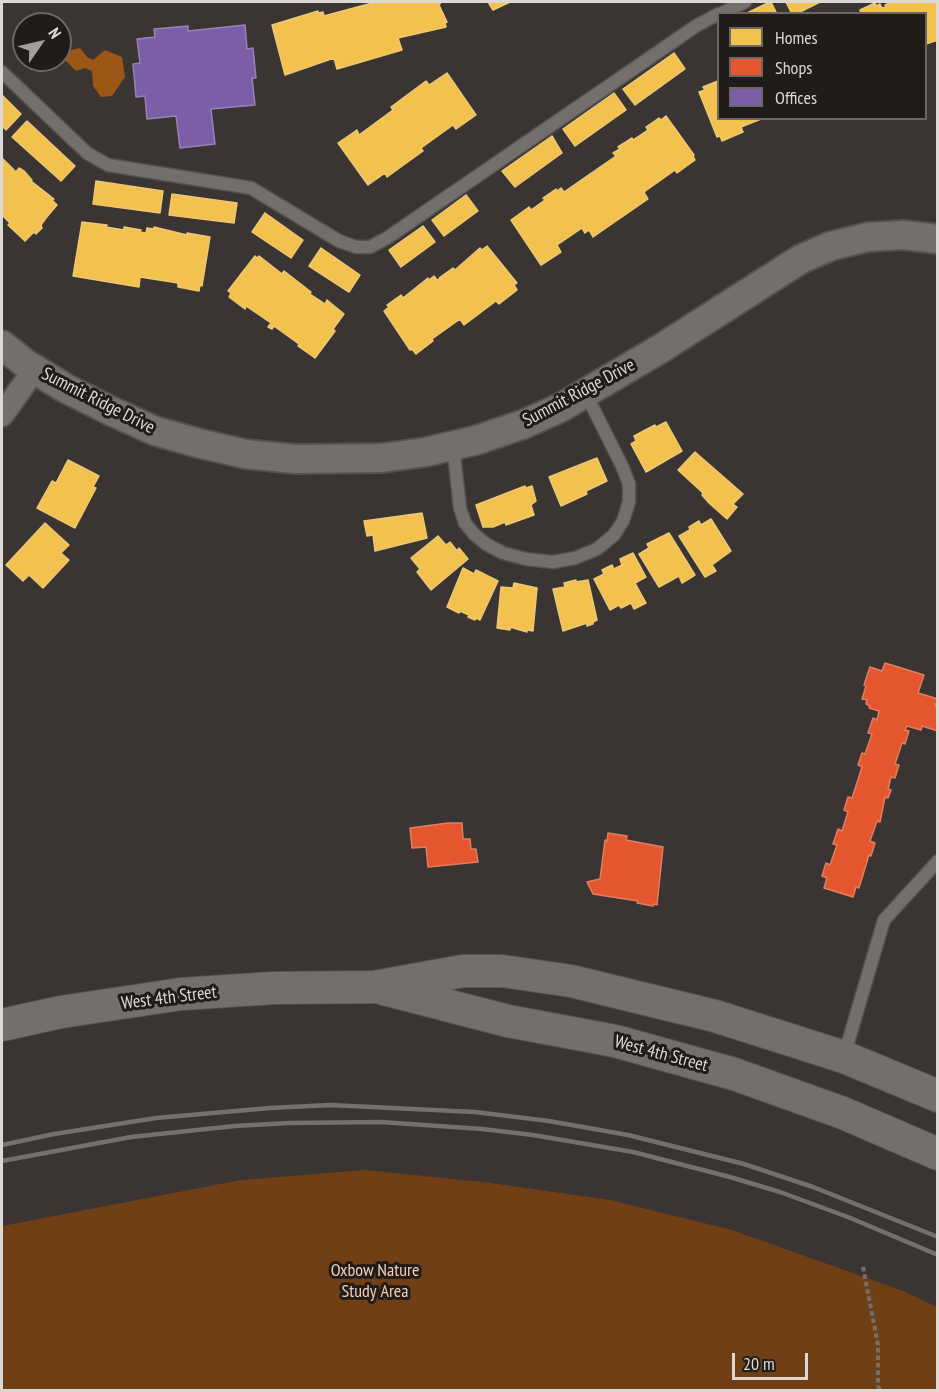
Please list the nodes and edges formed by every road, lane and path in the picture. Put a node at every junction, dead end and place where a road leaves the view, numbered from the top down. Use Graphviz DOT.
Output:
graph roads {
  1 [pos="745,2"];
  2 [pos="723,12"];
  3 [pos="717,15"];
  4 [pos="2,72"];
  5 [pos="938,239"];
  6 [pos="2,345"];
  7 [pos="35,369"];
  8 [pos="586,394"];
  9 [pos="2,416"];
  10 [pos="453,446"];
  11 [pos="938,861"];
  12 [pos="374,987"];
  13 [pos="2,1025"];
  14 [pos="844,1057"];
  15 [pos="938,1096"];
  16 [pos="938,1154"];
  17 [pos="863,1267"];
  18 [pos="880,1390"];
  1 -- 2 [label="lane"];
  3 -- 4 [label="lane"];
  5 -- 8 [label="street, Summit Ridge Drive"];
  6 -- 7 [label="street, Summit Ridge Drive"];
  7 -- 9 [label="street"];
  7 -- 10 [label="street, Summit Ridge Drive"];
  8 -- 10 [label="street, Summit Ridge Drive"];
  8 -- 10 [label="lane"];
  11 -- 14 [label="lane"];
  12 -- 13 [label="main road, West 4th Street"];
  12 -- 14 [label="main road, West 4th Street"];
  12 -- 16 [label="main road, West 4th Street"];
  14 -- 15 [label="main road, West 4th Street"];
  17 -- 18 [label="path"];
}
